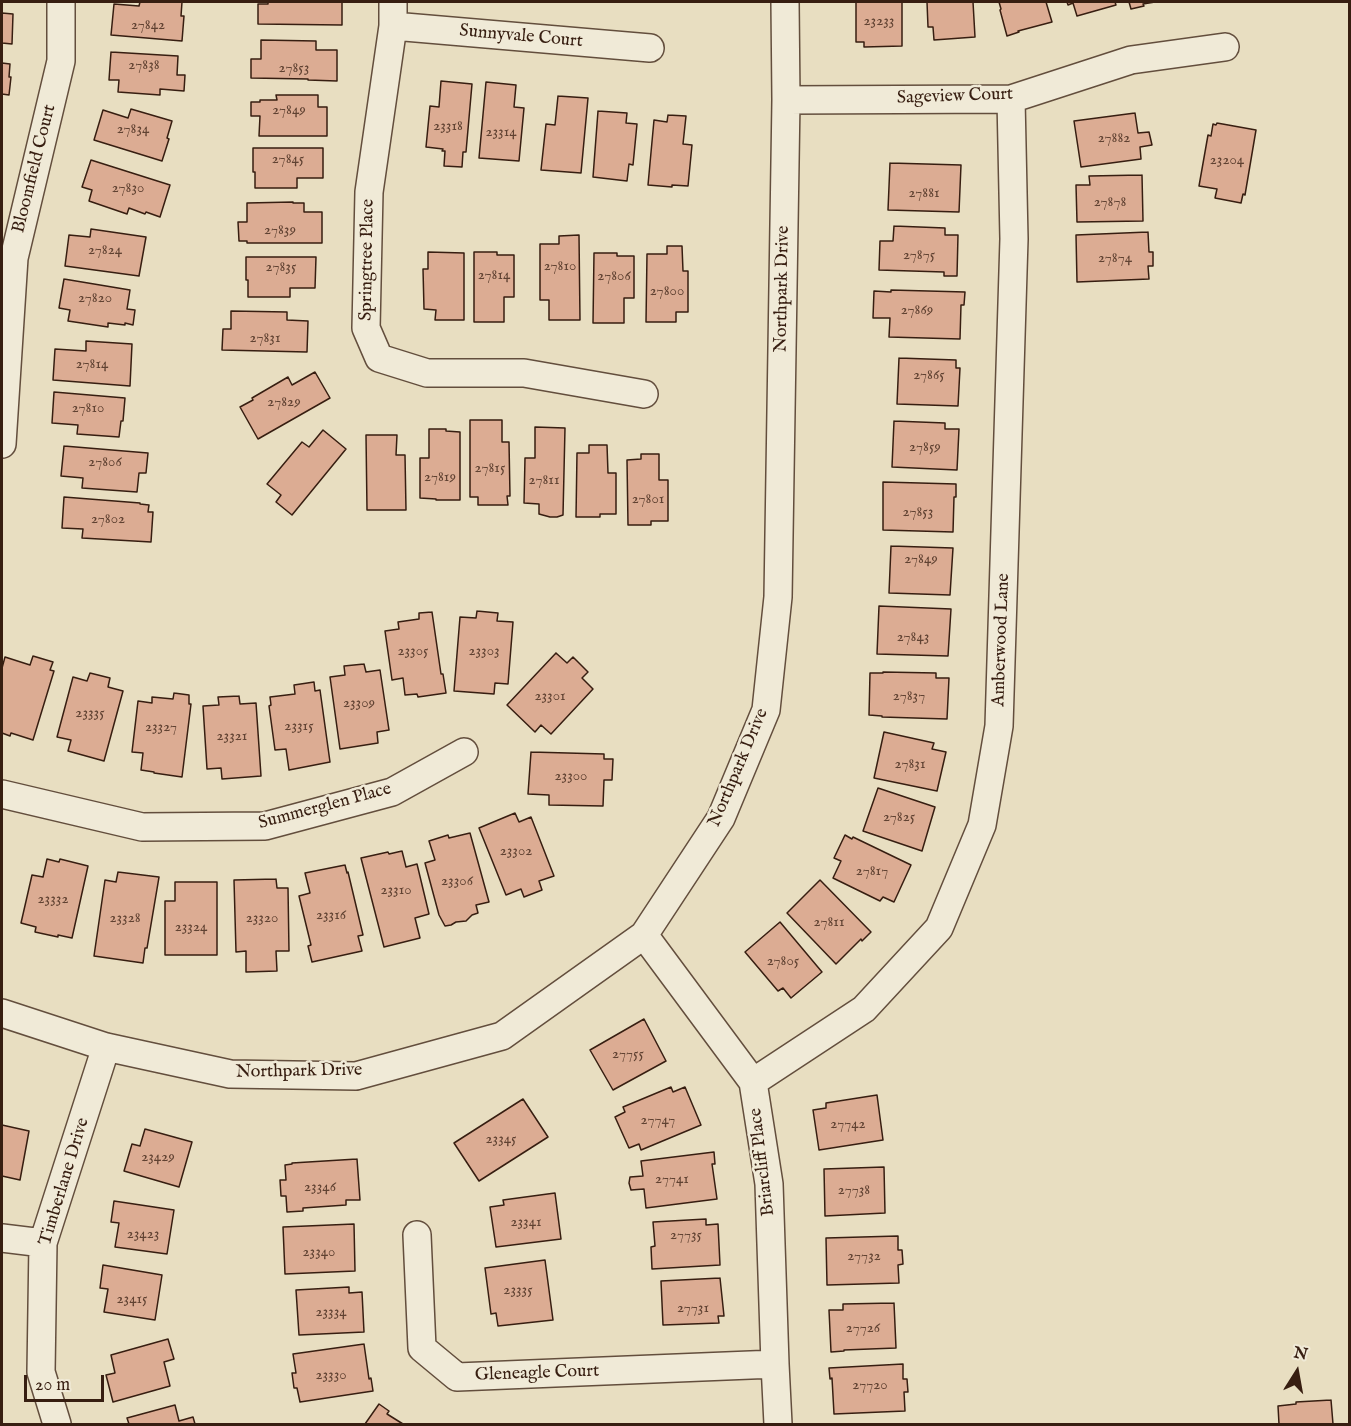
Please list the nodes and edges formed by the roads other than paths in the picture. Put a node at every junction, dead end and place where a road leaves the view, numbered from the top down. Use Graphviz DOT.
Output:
graph roads {
  1 [pos="61,2"];
  2 [pos="785,2"];
  3 [pos="393,14"];
  4 [pos="1225,47"];
  5 [pos="650,48"];
  6 [pos="1011,99"];
  7 [pos="786,100"];
  8 [pos="644,394"];
  9 [pos="2,444"];
  10 [pos="464,752"];
  11 [pos="2,794"];
  12 [pos="644,935"];
  13 [pos="2,1013"];
  14 [pos="106,1047"];
  15 [pos="753,1082"];
  16 [pos="417,1235"];
  17 [pos="2,1238"];
  18 [pos="43,1243"];
  19 [pos="775,1365"];
  20 [pos="57,1425"];
  21 [pos="778,1425"];
  1 -- 9 [label="street, Bloomfield Court"];
  2 -- 7 [label="street, Northpark Drive"];
  3 -- 5 [label="street, Sunnyvale Court"];
  3 -- 8 [label="street, Springtree Place"];
  4 -- 6 [label="street, Sageview Court"];
  6 -- 7 [label="street, Sageview Court"];
  6 -- 15 [label="street, Amberwood Lane"];
  7 -- 12 [label="street, Northpark Drive"];
  10 -- 11 [label="street, Summerglen Place"];
  12 -- 14 [label="street, Northpark Drive"];
  12 -- 15 [label="street, Briarcliff Place"];
  13 -- 14 [label="street, Northpark Drive"];
  14 -- 18 [label="street, Timberlane Drive"];
  15 -- 19 [label="street, Briarcliff Place"];
  16 -- 19 [label="street, Gleneagle Court"];
  17 -- 18 [label="street"];
  18 -- 20 [label="street, Timberlane Drive"];
  19 -- 21 [label="street, Briarcliff Place"];
}
